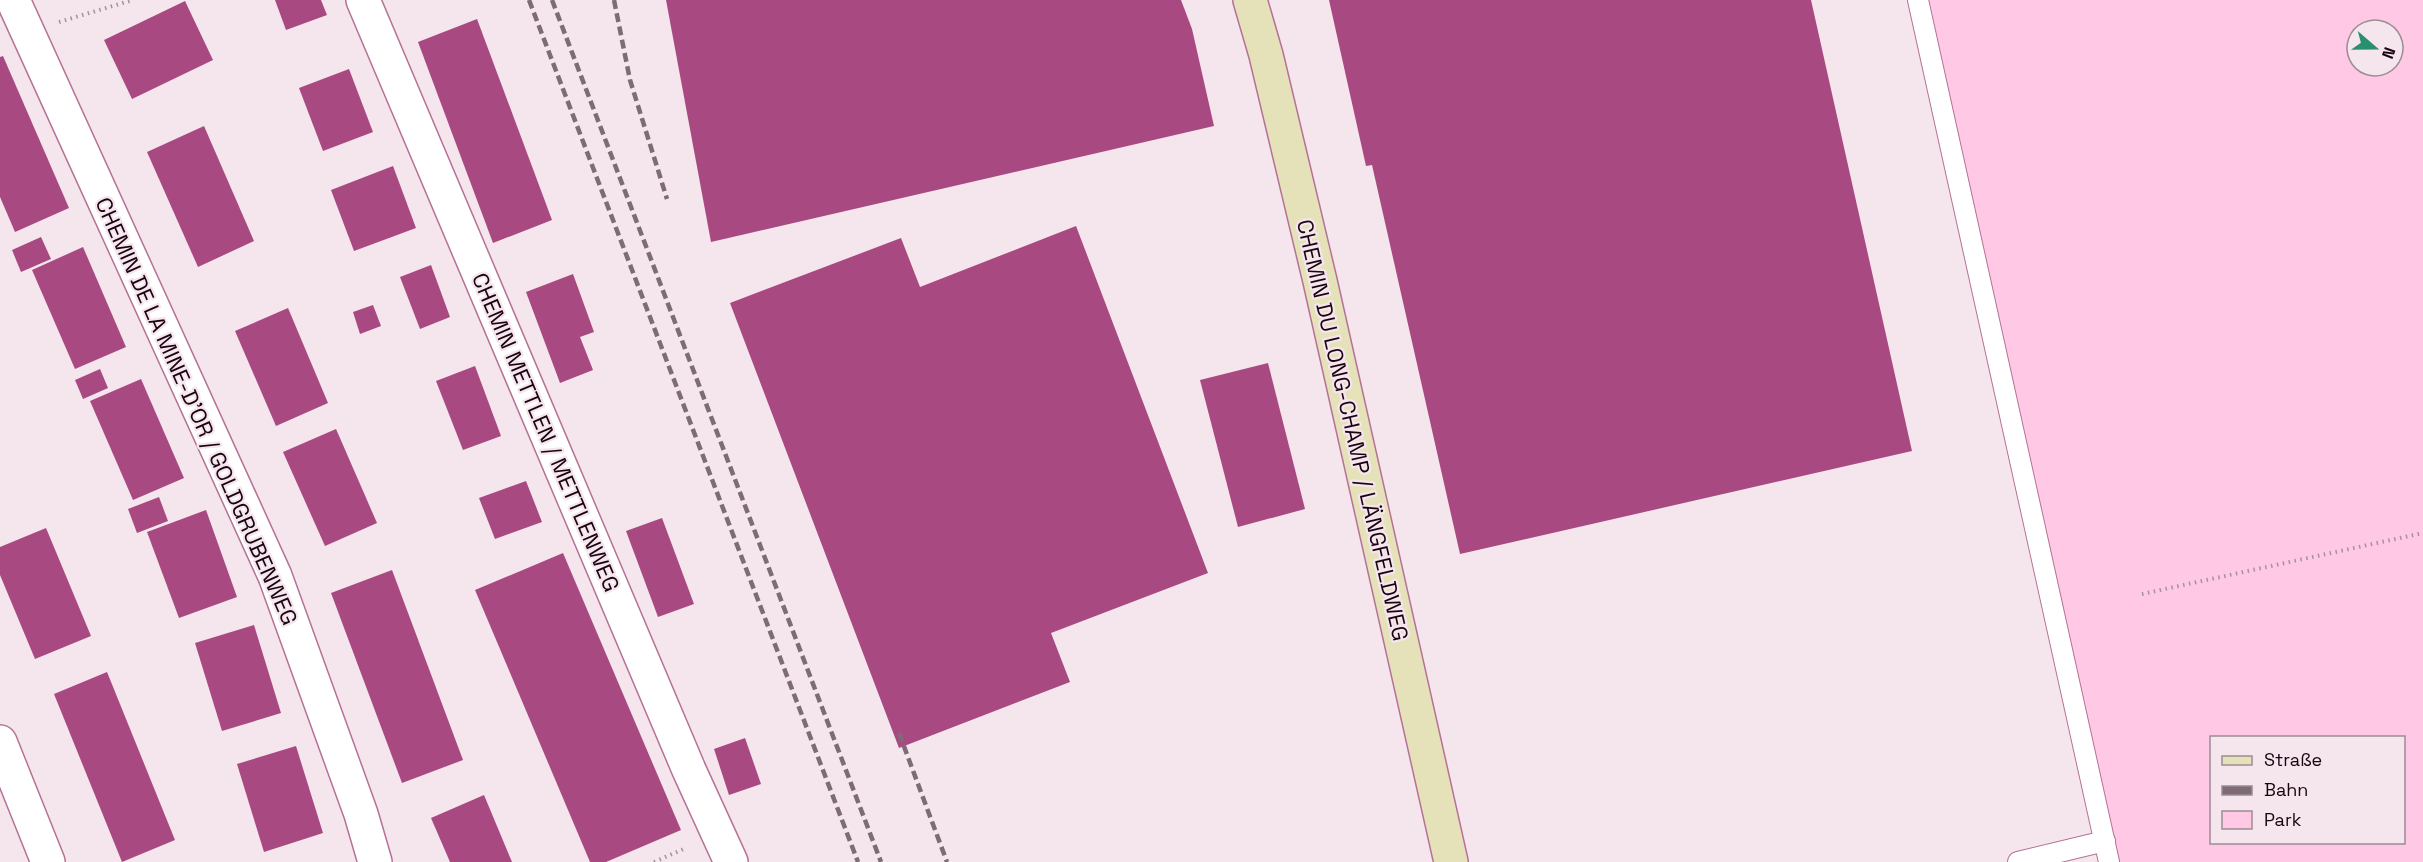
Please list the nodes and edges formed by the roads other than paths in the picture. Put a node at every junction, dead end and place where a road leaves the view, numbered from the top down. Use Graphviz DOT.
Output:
graph roads {
  1 [pos="13,0"];
  2 [pos="363,0"];
  3 [pos="1250,0"];
  4 [pos="1918,0"];
  5 [pos="0,742"];
  6 [pos="2105,841"];
  7 [pos="2043,859"];
  8 [pos="48,862"];
  9 [pos="375,862"];
  10 [pos="730,862"];
  11 [pos="1451,862"];
  12 [pos="2018,862"];
  13 [pos="2109,862"];
  1 -- 9 [label="street, CHEMIN DE LA MINE-D'OR / GOLDGRUBENWEG"];
  2 -- 10 [label="street, CHEMIN METTLEN / METTLENWEG"];
  3 -- 11 [label="main road, CHEMIN DU LONG-CHAMP / LÄNGFELDWEG"];
  4 -- 6 [label="lane"];
  5 -- 8 [label="street"];
  6 -- 7 [label="lane"];
  6 -- 13 [label="lane"];
  7 -- 12 [label="lane"];
}
